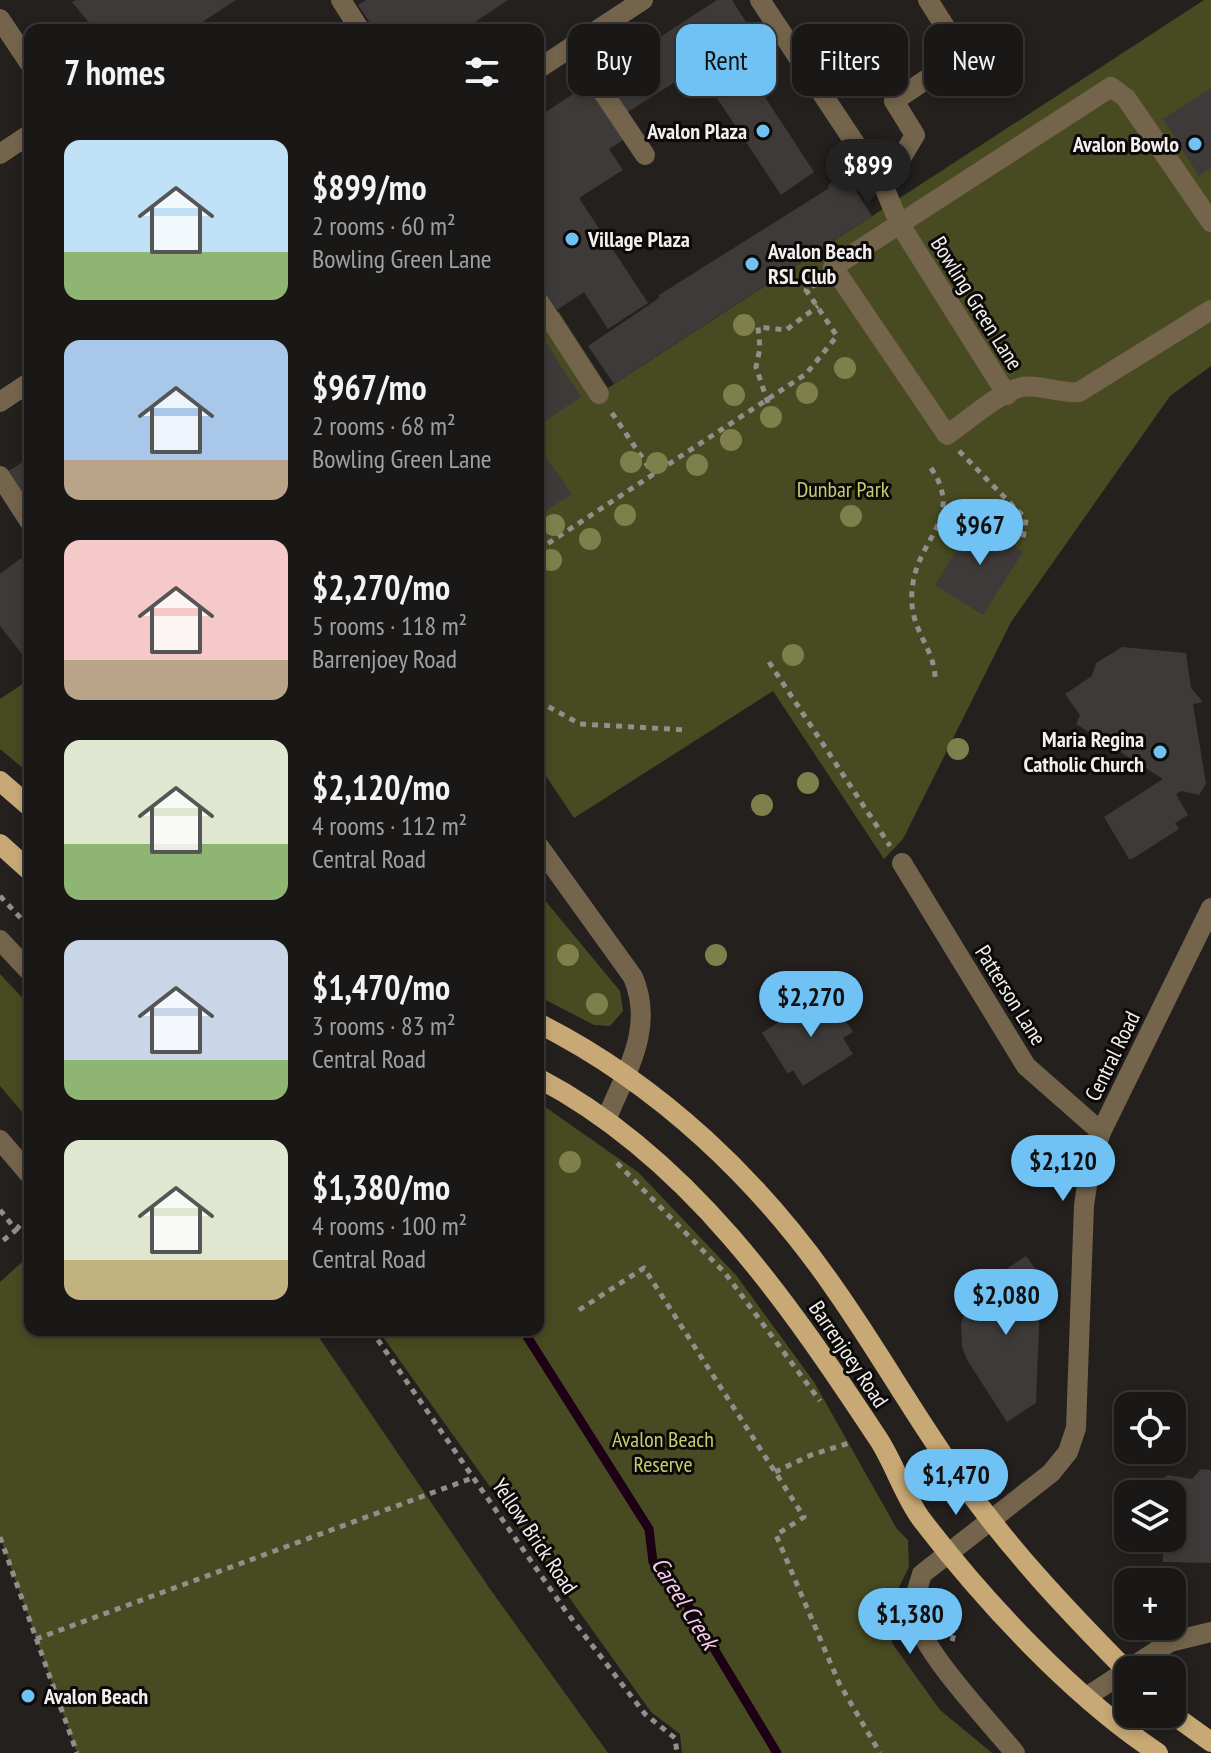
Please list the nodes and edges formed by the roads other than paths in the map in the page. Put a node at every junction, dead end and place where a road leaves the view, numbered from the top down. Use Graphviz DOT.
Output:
graph roads {
  1 [pos="341,0"];
  2 [pos="643,0"];
  3 [pos="760,0"];
  4 [pos="934,2"];
  5 [pos="0,19"];
  6 [pos="356,24"];
  7 [pos="606,24"];
  8 [pos="568,49"];
  9 [pos="24,55"];
  10 [pos="544,65"];
  11 [pos="605,96"];
  12 [pos="24,138"];
  13 [pos="0,154"];
  14 [pos="645,155"];
  15 [pos="884,187"];
  16 [pos="1211,222"];
  17 [pos="899,223"];
  18 [pos="544,309"];
  19 [pos="1211,310"];
  20 [pos="24,386"];
  21 [pos="599,394"];
  22 [pos="1007,395"];
  23 [pos="0,402"];
  24 [pos="0,476"];
  25 [pos="24,513"];
  26 [pos="0,781"];
  27 [pos="24,802"];
  28 [pos="0,844"];
  29 [pos="544,853"];
  30 [pos="902,863"];
  31 [pos="24,866"];
  32 [pos="1211,908"];
  33 [pos="0,940"];
  34 [pos="24,966"];
  35 [pos="544,1026"];
  36 [pos="624,1075"];
  37 [pos="544,1082"];
  38 [pos="606,1120"];
  39 [pos="1101,1132"];
  40 [pos="0,1140"];
  41 [pos="24,1168"];
  42 [pos="990,1519"];
  43 [pos="948,1550"];
  44 [pos="1211,1632"];
  45 [pos="1148,1656"];
  46 [pos="1114,1658"];
  47 [pos="1114,1678"];
  48 [pos="1088,1696"];
  49 [pos="1186,1724"];
  50 [pos="1211,1742"];
  51 [pos="1015,1753"];
  52 [pos="1158,1753"];
  1 -- 6 [label="street"];
  2 -- 7 [label="street"];
  3 -- 15 [label="street, Bowling Green Lane"];
  4 -- 15 [label="street"];
  5 -- 9 [label="street"];
  8 -- 10 [label="street"];
  11 -- 14 [label="street"];
  12 -- 13 [label="street"];
  15 -- 17 [label="street, Bowling Green Lane"];
  16 -- 17 [label="street"];
  17 -- 22 [label="street, Bowling Green Lane"];
  17 -- 22 [label="street"];
  18 -- 21 [label="street"];
  19 -- 22 [label="street, Bowling Green Lane"];
  20 -- 23 [label="street"];
  24 -- 25 [label="street"];
  26 -- 27 [label="main road"];
  28 -- 31 [label="main road"];
  29 -- 36 [label="street"];
  30 -- 39 [label="street, Patterson Lane"];
  32 -- 39 [label="street, Central Road"];
  33 -- 34 [label="street"];
  35 -- 36 [label="main road, Barrenjoey Road"];
  36 -- 38 [label="street"];
  36 -- 42 [label="main road, Barrenjoey Road"];
  37 -- 38 [label="main road, Barrenjoey Road"];
  38 -- 43 [label="main road, Barrenjoey Road"];
  39 -- 42 [label="street, Central Road"];
  40 -- 41 [label="street"];
  42 -- 43 [label="street, Central Road"];
  42 -- 46 [label="main road, Barrenjoey Road"];
  43 -- 48 [label="main road, Barrenjoey Road"];
  43 -- 51 [label="street, Central Road"];
  44 -- 45 [label="street"];
  47 -- 48 [label="street"];
  48 -- 52 [label="main road, Barrenjoey Road"];
  49 -- 50 [label="main road"];
}
